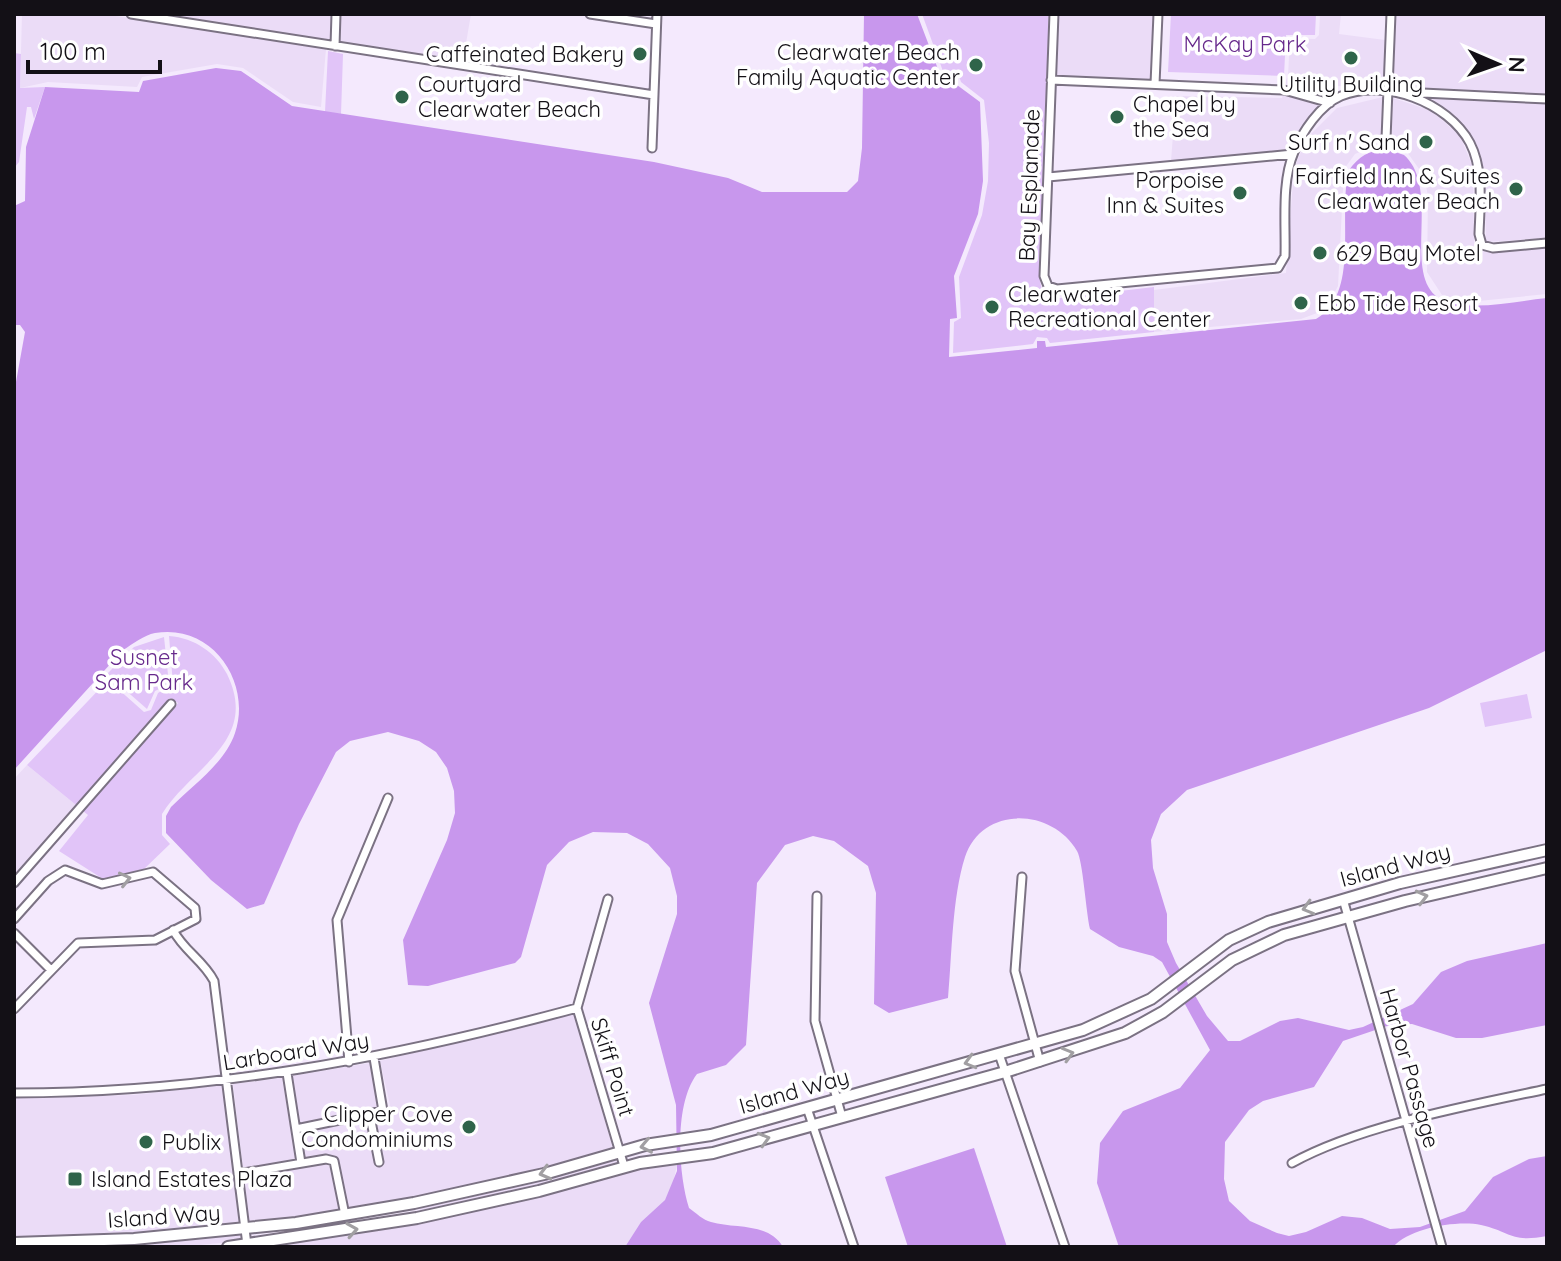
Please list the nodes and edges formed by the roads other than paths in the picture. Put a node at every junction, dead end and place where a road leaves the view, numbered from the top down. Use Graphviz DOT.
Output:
graph roads {
  1 [pos="131,14"];
  2 [pos="336,14"];
  3 [pos="590,14"];
  4 [pos="657,14"];
  5 [pos="1054,14"];
  6 [pos="1158,14"];
  7 [pos="1391,14"];
  8 [pos="656,24"];
  9 [pos="335,46"];
  10 [pos="1051,80"];
  11 [pos="1155,84"];
  12 [pos="1388,92"];
  13 [pos="654,95"];
  14 [pos="1547,99"];
  15 [pos="1330,103"];
  16 [pos="1386,139"];
  17 [pos="652,148"];
  18 [pos="1293,154"];
  19 [pos="1048,177"];
  20 [pos="1547,243"];
  21 [pos="171,704"];
  22 [pos="388,798"];
  23 [pos="1547,850"];
  24 [pos="1547,868"];
  25 [pos="1022,877"];
  26 [pos="14,883"];
  27 [pos="817,896"];
  28 [pos="608,899"];
  29 [pos="1343,899"];
  30 [pos="1347,916"];
  31 [pos="14,919"];
  32 [pos="173,930"];
  33 [pos="14,933"];
  34 [pos="51,970"];
  35 [pos="577,1008"];
  36 [pos="14,1009"];
  37 [pos="1034,1044"];
  38 [pos="999,1054"];
  39 [pos="374,1058"];
  40 [pos="349,1062"];
  41 [pos="1040,1062"];
  42 [pos="1005,1072"];
  43 [pos="287,1073"];
  44 [pos="228,1080"];
  45 [pos="1547,1089"];
  46 [pos="14,1093"];
  47 [pos="838,1100"];
  48 [pos="807,1108"];
  49 [pos="370,1116"];
  50 [pos="842,1117"];
  51 [pos="1406,1123"];
  52 [pos="812,1125"];
  53 [pos="296,1129"];
  54 [pos="620,1152"];
  55 [pos="379,1162"];
  56 [pos="301,1163"];
  57 [pos="1292,1163"];
  58 [pos="624,1166"];
  59 [pos="238,1174"];
  60 [pos="414,1203"];
  61 [pos="345,1215"];
  62 [pos="417,1218"];
  63 [pos="245,1229"];
  64 [pos="14,1243"];
  65 [pos="247,1245"];
  66 [pos="228,1247"];
  67 [pos="854,1247"];
  68 [pos="1065,1247"];
  69 [pos="1442,1247"];
  1 -- 9 [label="street"];
  2 -- 9 [label="street"];
  3 -- 8 [label="street"];
  4 -- 8 [label="street"];
  5 -- 10 [label="street, Bay Esplanade"];
  6 -- 11 [label="street"];
  7 -- 12 [label="street"];
  8 -- 13 [label="street"];
  9 -- 13 [label="street"];
  10 -- 11 [label="street"];
  10 -- 19 [label="street, Bay Esplanade"];
  11 -- 15 [label="street"];
  12 -- 14 [label="street"];
  12 -- 15 [label="street"];
  12 -- 16 [label="street"];
  12 -- 20 [label="street"];
  13 -- 17 [label="street"];
  15 -- 18 [label="street, Bay Esplanade"];
  18 -- 19 [label="street"];
  18 -- 19 [label="street, Bay Esplanade"];
  21 -- 26 [label="street"];
  22 -- 40 [label="street"];
  23 -- 29 [label="street, Island Way"];
  30 -- 24 [label="street, Island Way, one-way"];
  25 -- 37 [label="street"];
  27 -- 47 [label="street"];
  28 -- 35 [label="street, Skiff Point"];
  29 -- 30 [label="street, Harbor Passage"];
  29 -- 37 [label="street, Island Way, one-way"];
  41 -- 30 [label="street, Island Way, one-way"];
  30 -- 51 [label="street, Harbor Passage"];
  31 -- 32 [label="street, one-way"];
  32 -- 34 [label="street"];
  32 -- 44 [label="street"];
  33 -- 34 [label="street"];
  34 -- 36 [label="street"];
  35 -- 39 [label="street, Larboard Way"];
  35 -- 54 [label="street, Skiff Point"];
  37 -- 38 [label="street, Island Way"];
  37 -- 41 [label="street"];
  38 -- 42 [label="street"];
  38 -- 47 [label="street, Island Way, one-way"];
  39 -- 40 [label="street, Larboard Way"];
  39 -- 49 [label="street"];
  40 -- 43 [label="street, Larboard Way"];
  41 -- 42 [label="street, Island Way"];
  42 -- 50 [label="street, Island Way"];
  42 -- 68 [label="street"];
  43 -- 44 [label="street, Larboard Way"];
  43 -- 53 [label="street"];
  44 -- 46 [label="street, Larboard Way"];
  44 -- 59 [label="street"];
  45 -- 51 [label="street"];
  47 -- 48 [label="street, Island Way"];
  47 -- 50 [label="street"];
  48 -- 52 [label="street"];
  48 -- 54 [label="street, Island Way, one-way"];
  49 -- 53 [label="street"];
  49 -- 55 [label="street"];
  50 -- 52 [label="street, Island Way"];
  51 -- 57 [label="street"];
  51 -- 69 [label="street, Harbor Passage"];
  58 -- 52 [label="street, Island Way, one-way"];
  52 -- 67 [label="street"];
  53 -- 56 [label="street"];
  54 -- 58 [label="street, Skiff Point"];
  54 -- 60 [label="street, Island Way, one-way"];
  56 -- 59 [label="street"];
  56 -- 61 [label="street"];
  58 -- 62 [label="street, Island Way"];
  59 -- 63 [label="street"];
  60 -- 61 [label="street, Island Way"];
  60 -- 62 [label="street"];
  61 -- 63 [label="street, Island Way"];
  65 -- 62 [label="street, Island Way, one-way"];
  63 -- 64 [label="street, Island Way"];
  63 -- 65 [label="street"];
  65 -- 66 [label="street, Island Way"];
}
